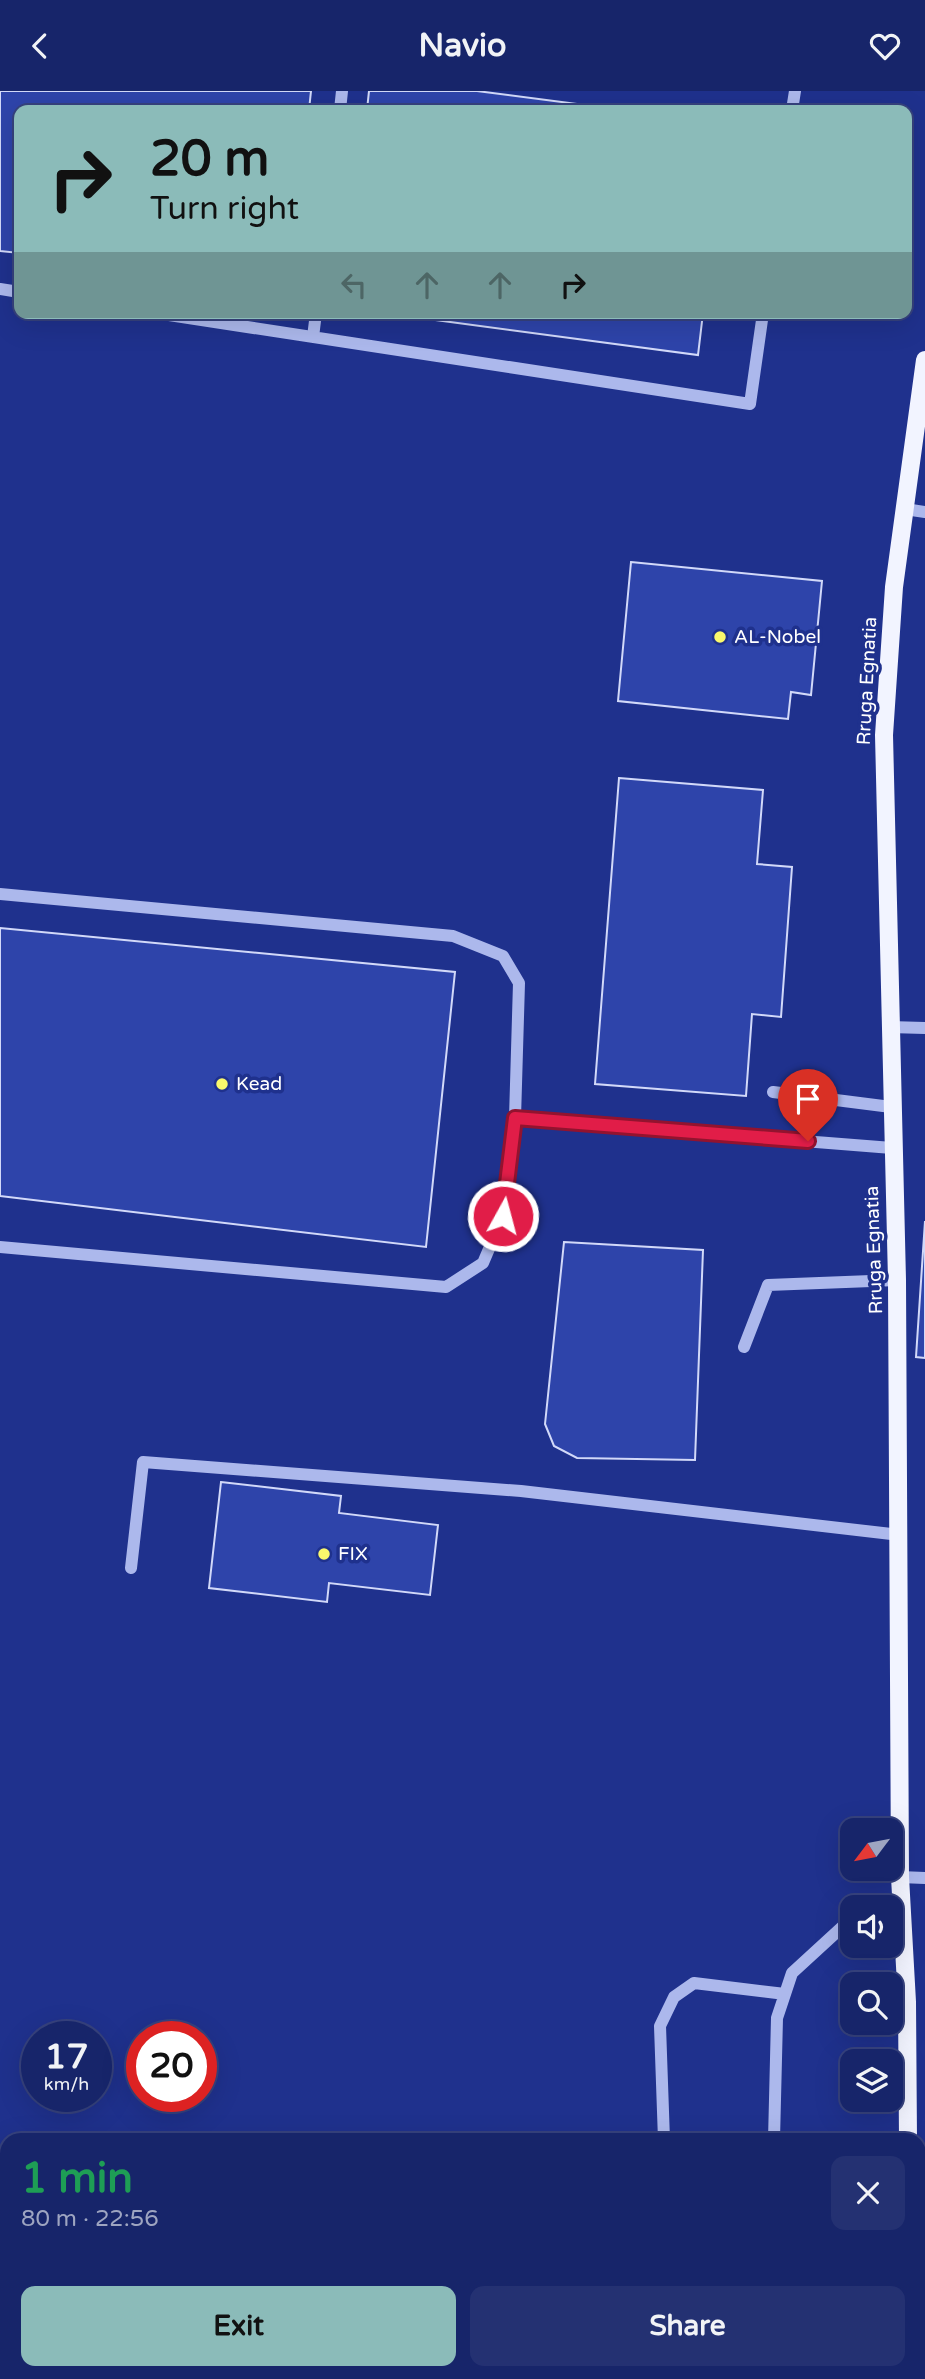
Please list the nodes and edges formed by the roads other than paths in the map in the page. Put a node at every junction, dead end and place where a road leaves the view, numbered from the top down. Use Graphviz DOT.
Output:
graph roads {
  1 [pos="195,319"];
  2 [pos="315,319"];
  3 [pos="762,319"];
  4 [pos="313,337"];
  5 [pos="925,360"];
  6 [pos="905,509"];
  7 [pos="925,512"];
  8 [pos="0,894"];
  9 [pos="889,1027"];
  10 [pos="925,1028"];
  11 [pos="773,1092"];
  12 [pos="891,1107"];
  13 [pos="515,1118"];
  14 [pos="892,1148"];
  15 [pos="0,1247"];
  16 [pos="897,1280"];
  17 [pos="744,1347"];
  18 [pos="900,1535"];
  19 [pos="131,1568"];
  20 [pos="900,1818"];
  21 [pos="903,1877"];
  22 [pos="925,1878"];
  23 [pos="840,1929"];
  24 [pos="902,1958"];
  25 [pos="785,1994"];
  26 [pos="664,2133"];
  27 [pos="774,2133"];
  28 [pos="908,2133"];
  1 -- 4 [label="lane"];
  2 -- 4 [label="lane"];
  3 -- 4 [label="lane"];
  5 -- 6 [label="main road, Rruga Egnatia"];
  6 -- 7 [label="lane"];
  6 -- 9 [label="main road, Rruga Egnatia"];
  8 -- 13 [label="lane"];
  9 -- 10 [label="lane"];
  9 -- 12 [label="main road, Rruga Egnatia"];
  11 -- 12 [label="lane"];
  12 -- 14 [label="main road, Rruga Egnatia"];
  13 -- 14 [label="lane"];
  13 -- 15 [label="lane"];
  14 -- 16 [label="main road, Rruga Egnatia"];
  16 -- 17 [label="lane"];
  16 -- 18 [label="main road, Rruga Egnatia"];
  18 -- 19 [label="lane"];
  18 -- 20 [label="main road, Rruga Egnatia"];
  21 -- 22 [label="lane"];
  23 -- 25 [label="lane"];
  24 -- 28 [label="main road, Rruga Egnatia"];
  25 -- 26 [label="lane"];
  25 -- 27 [label="lane"];
}
